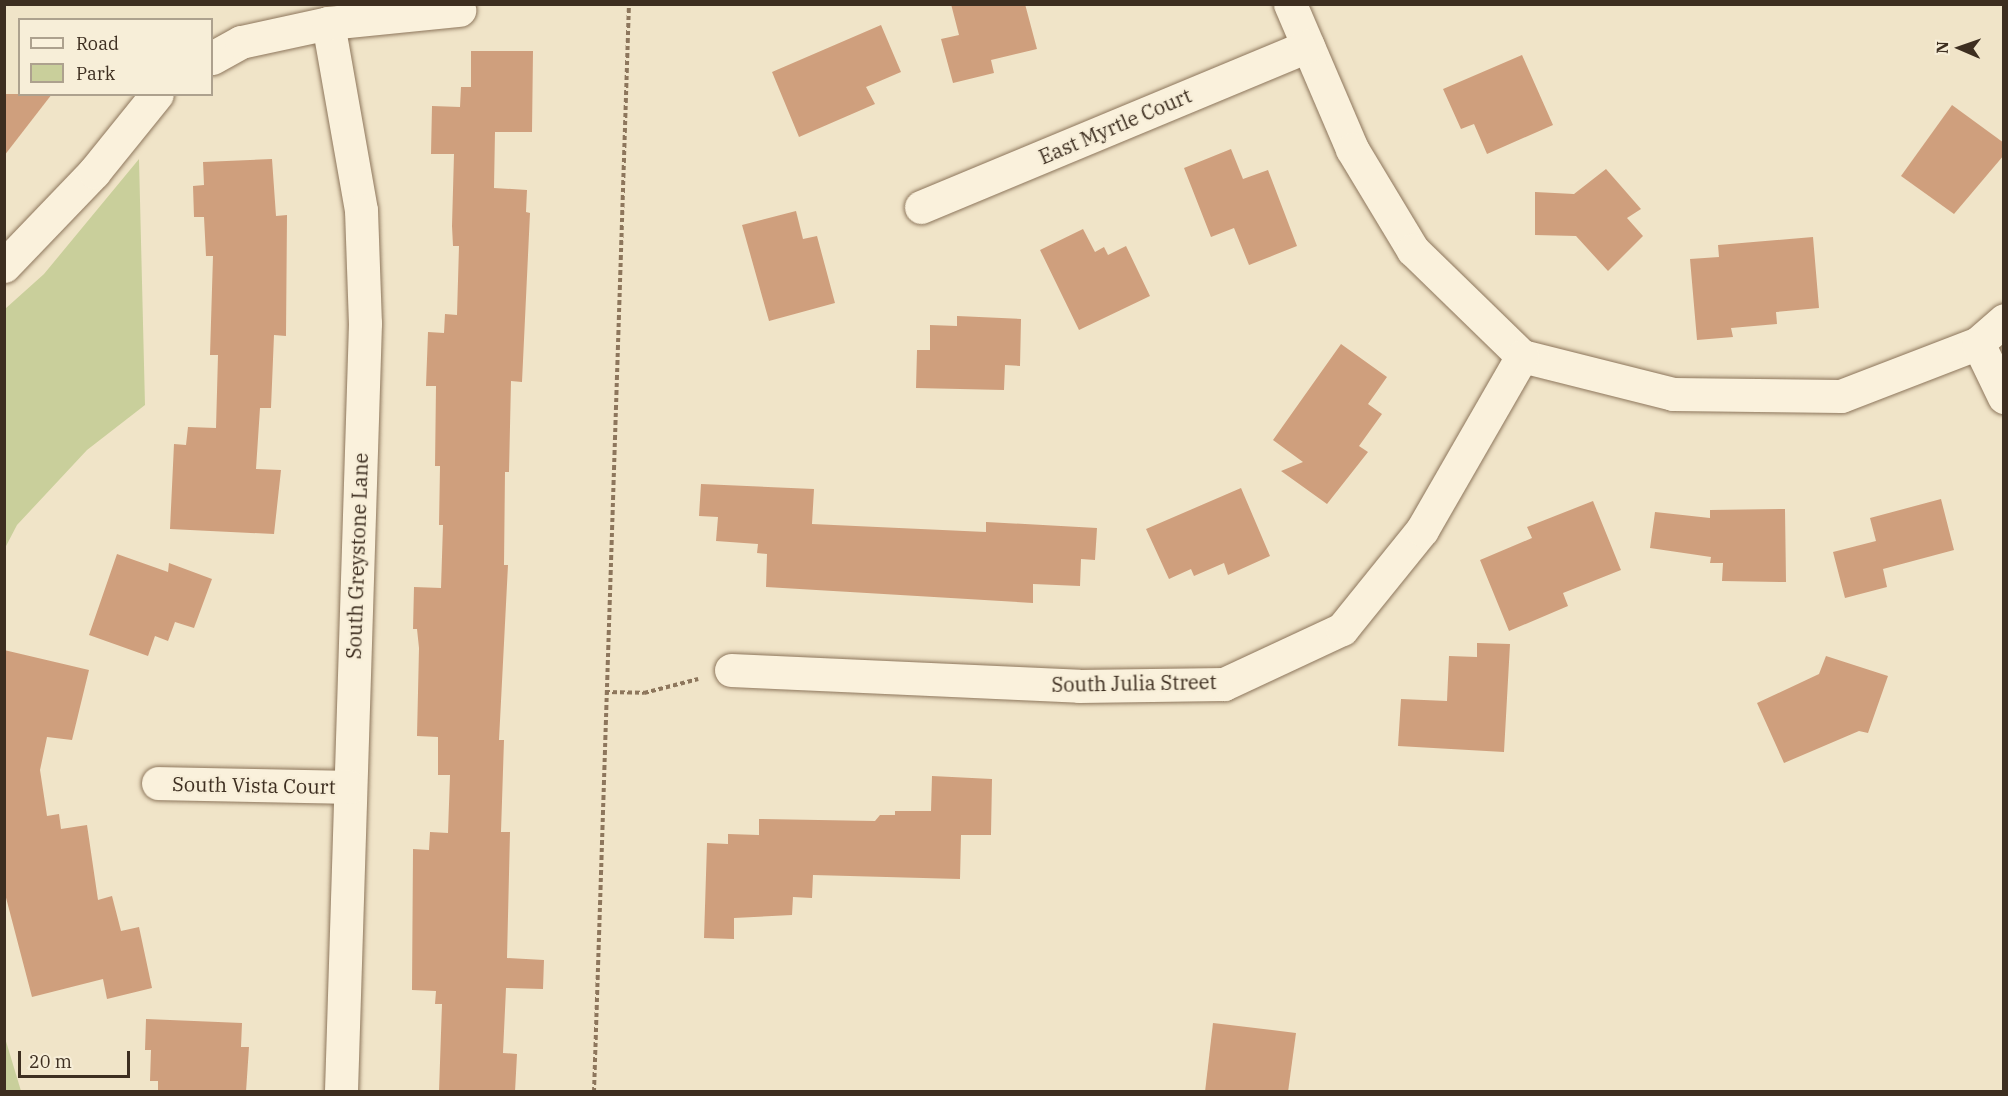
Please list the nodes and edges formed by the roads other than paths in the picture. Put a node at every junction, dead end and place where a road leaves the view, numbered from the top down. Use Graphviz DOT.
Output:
graph roads {
  1 [pos="1290,4"];
  2 [pos="459,10"];
  3 [pos="328,24"];
  4 [pos="1308,46"];
  5 [pos="213,57"];
  6 [pos="155,96"];
  7 [pos="921,207"];
  8 [pos="4,266"];
  9 [pos="2004,320"];
  10 [pos="1978,343"];
  11 [pos="1522,356"];
  12 [pos="2004,397"];
  13 [pos="731,670"];
  14 [pos="158,783"];
  15 [pos="350,786"];
  16 [pos="341,1092"];
  1 -- 4 [label="street"];
  2 -- 3 [label="street"];
  3 -- 5 [label="street"];
  3 -- 15 [label="street, South Greystone Lane"];
  4 -- 7 [label="street, East Myrtle Court"];
  4 -- 11 [label="street"];
  6 -- 8 [label="street"];
  9 -- 10 [label="street"];
  10 -- 11 [label="street"];
  10 -- 12 [label="street"];
  11 -- 13 [label="street, South Julia Street"];
  14 -- 15 [label="street, South Vista Court"];
  15 -- 16 [label="street, South Greystone Lane"];
}
